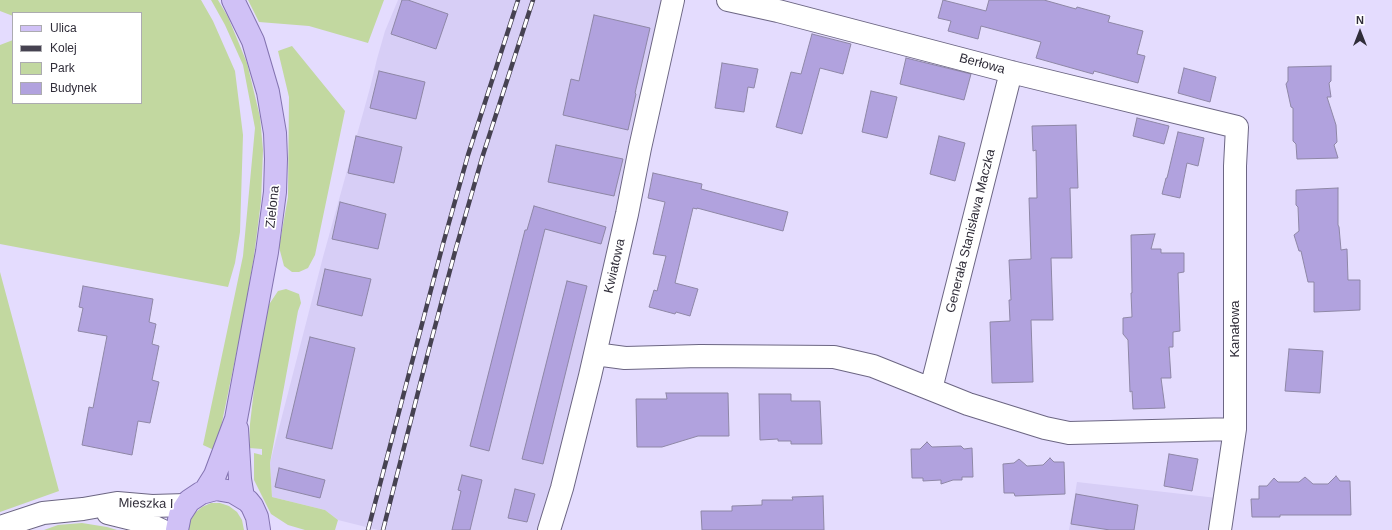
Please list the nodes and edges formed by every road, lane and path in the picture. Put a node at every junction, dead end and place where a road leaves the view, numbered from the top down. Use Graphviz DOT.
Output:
graph roads {
  1 [pos="233,0"];
  2 [pos="673,0"];
  3 [pos="728,0"];
  4 [pos="1011,72"];
  5 [pos="1237,127"];
  6 [pos="595,354"];
  7 [pos="931,389"];
  8 [pos="236,419"];
  9 [pos="1235,429"];
  10 [pos="205,491"];
  11 [pos="243,497"];
  12 [pos="186,505"];
  13 [pos="83,509"];
  14 [pos="0,527"];
  15 [pos="263,527"];
  16 [pos="161,530"];
  17 [pos="177,530"];
  18 [pos="549,530"];
  19 [pos="1220,530"];
  1 -- 8 [label="main road, Zielona"];
  2 -- 6 [label="street, Kwiatowa"];
  3 -- 4 [label="street, Berłowa"];
  4 -- 5 [label="street, Berłowa"];
  4 -- 7 [label="street, Generała Stanisława Maczka"];
  5 -- 9 [label="street, Kanałowa"];
  6 -- 7 [label="street"];
  6 -- 18 [label="street, Kwiatowa"];
  7 -- 9 [label="street"];
  8 -- 10 [label="main road, Zielona"];
  8 -- 11 [label="main road, Zielona"];
  9 -- 19 [label="street, Kanałowa"];
  10 -- 11 [label="main road"];
  10 -- 12 [label="main road"];
  11 -- 15 [label="main road"];
  12 -- 13 [label="street, Mieszka I"];
  12 -- 17 [label="main road"];
  13 -- 14 [label="street, Mieszka I"];
  13 -- 16 [label="street, Mieszka I"];
}
